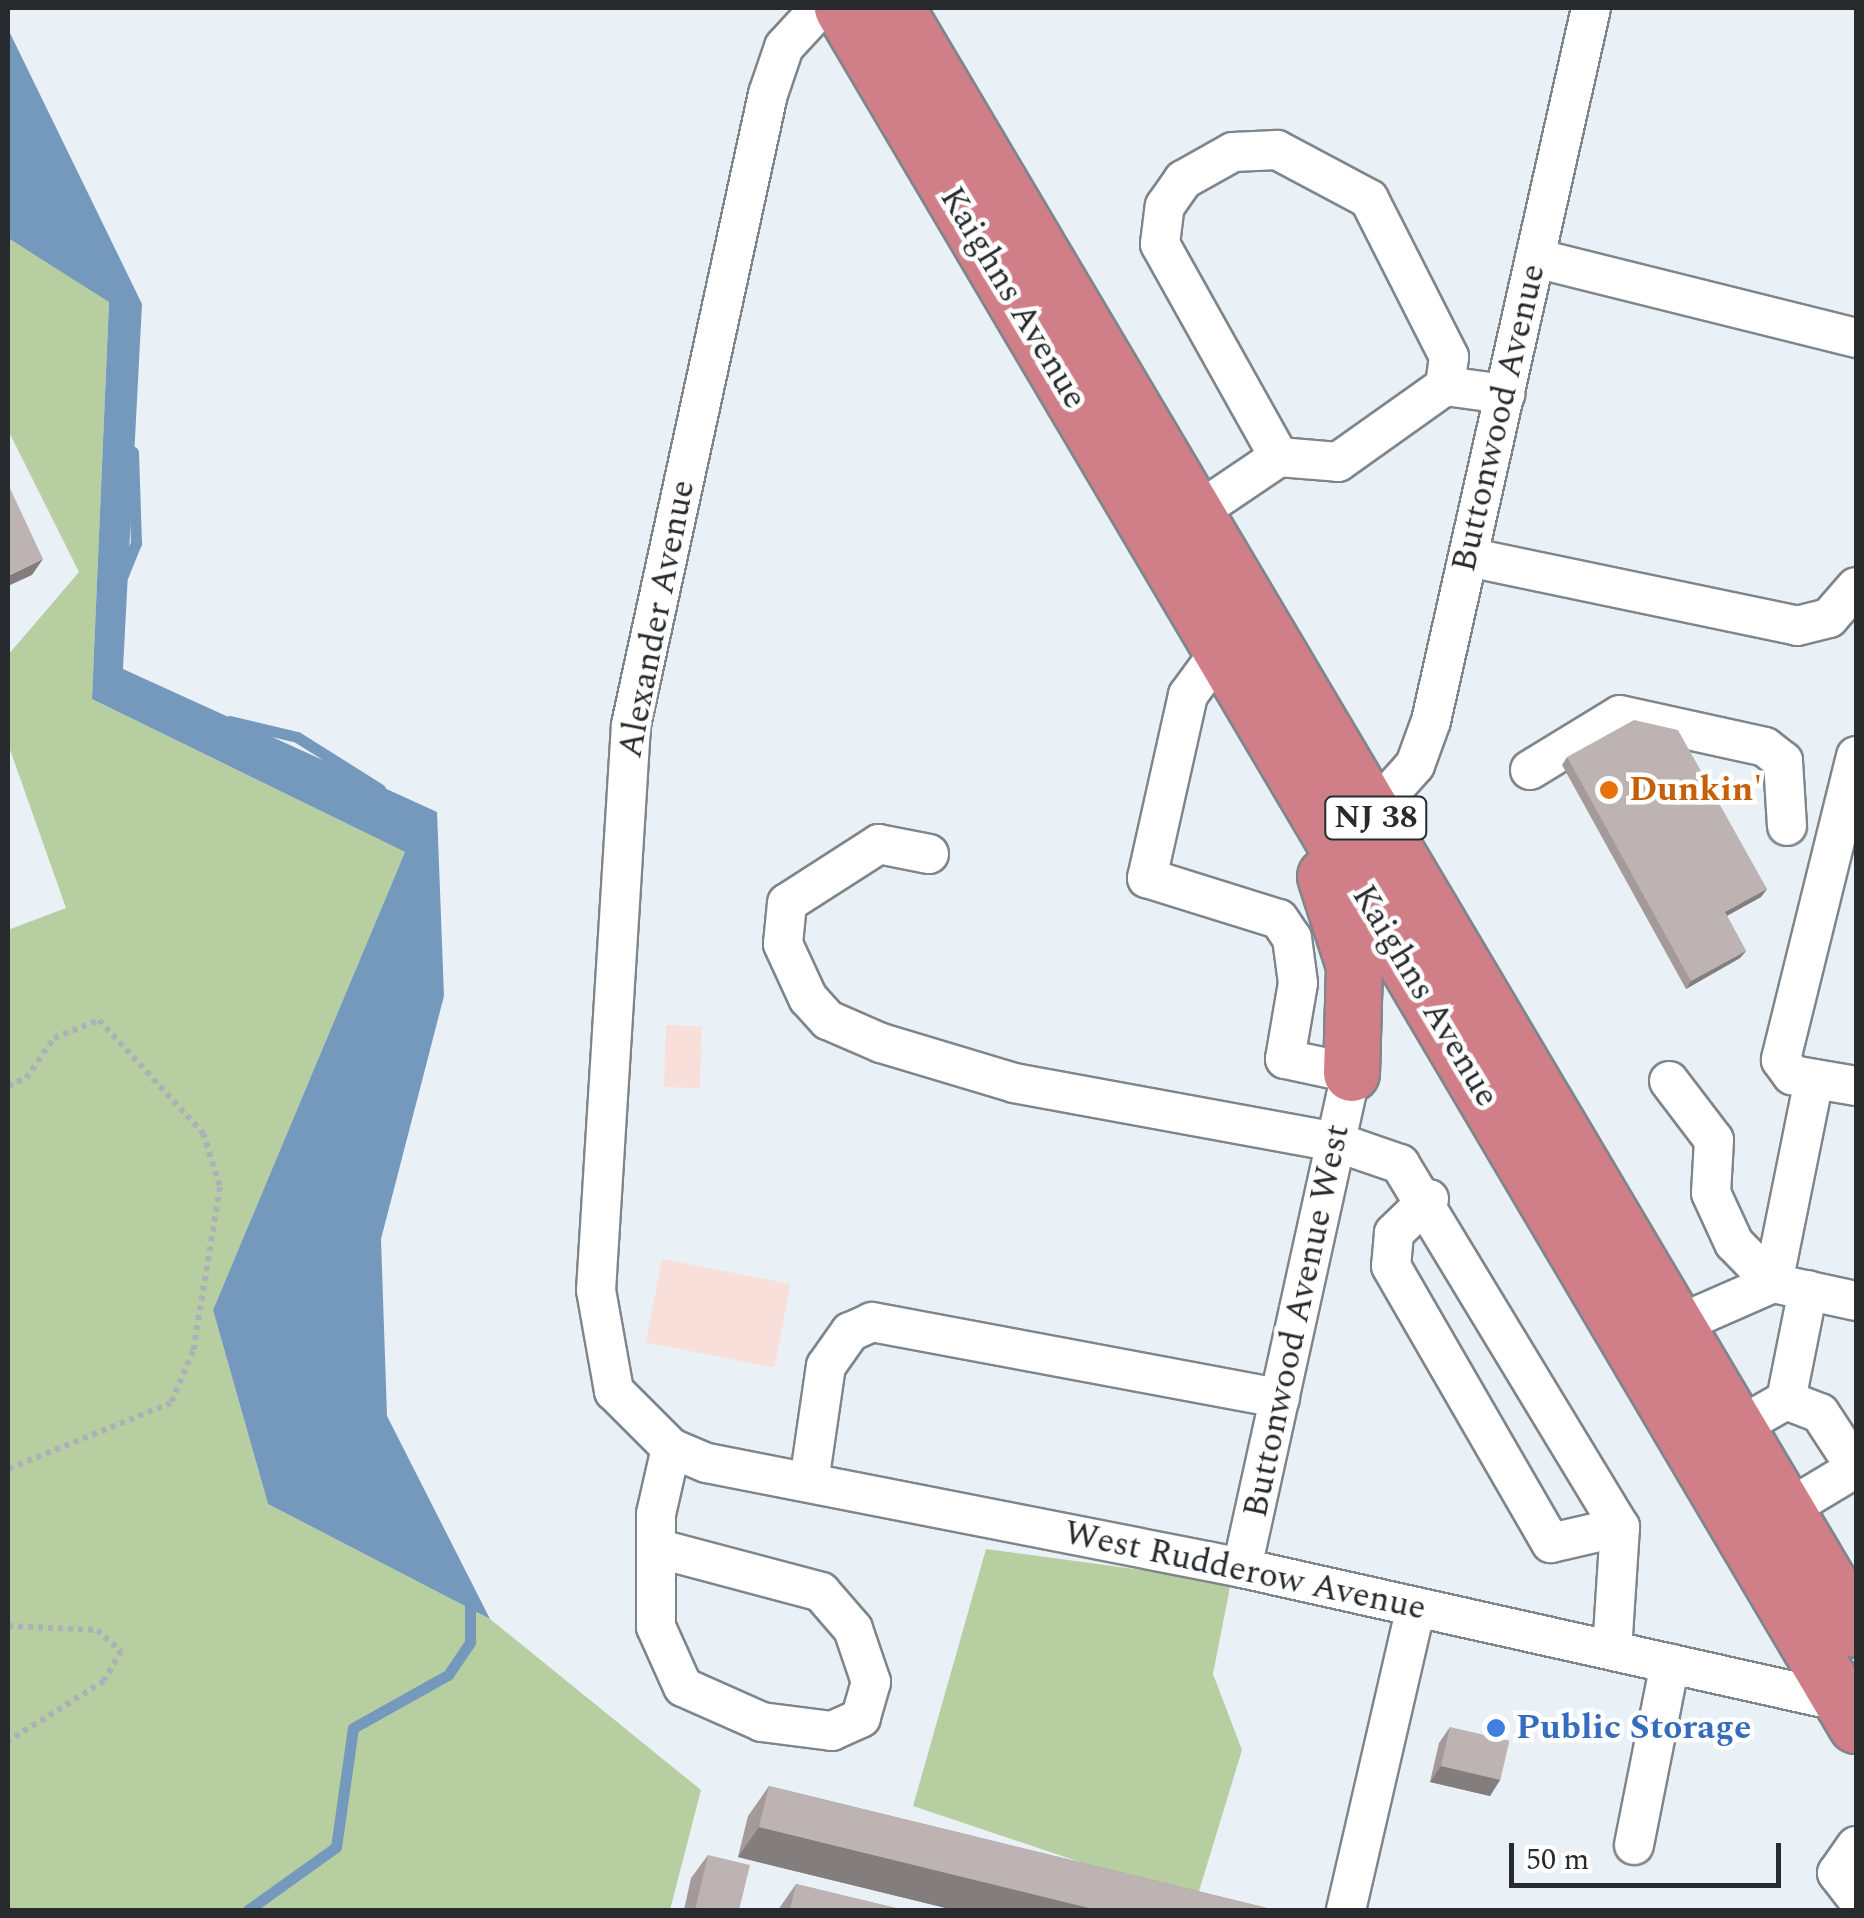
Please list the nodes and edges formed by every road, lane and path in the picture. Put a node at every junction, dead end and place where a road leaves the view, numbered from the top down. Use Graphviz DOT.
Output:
graph roads {
  1 [pos="820,8"];
  2 [pos="842,8"];
  3 [pos="896,8"];
  4 [pos="1591,8"];
  5 [pos="1535,258"];
  6 [pos="1856,338"];
  7 [pos="1446,386"];
  8 [pos="1505,394"];
  9 [pos="1278,457"];
  10 [pos="1196,513"];
  11 [pos="1468,558"];
  12 [pos="1856,587"];
  13 [pos="1220,650"];
  14 [pos="1262,720"];
  15 [pos="1856,756"];
  16 [pos="1530,770"];
  17 [pos="1372,812"];
  18 [pos="1787,826"];
  19 [pos="929,854"];
  20 [pos="1352,1074"];
  21 [pos="1814,1079"];
  22 [pos="1669,1082"];
  23 [pos="8,1086"];
  24 [pos="1856,1086"];
  25 [pos="1336,1142"];
  26 [pos="1430,1199"];
  27 [pos="1790,1286"];
  28 [pos="1856,1301"];
  29 [pos="1677,1325"];
  30 [pos="1280,1398"];
  31 [pos="1786,1400"];
  32 [pos="641,1424"];
  33 [pos="1738,1428"];
  34 [pos="671,1448"];
  35 [pos="8,1468"];
  36 [pos="809,1482"];
  37 [pos="1848,1492"];
  38 [pos="1786,1510"];
  39 [pos="1620,1527"];
  40 [pos="656,1548"];
  41 [pos="1242,1568"];
  42 [pos="1416,1607"];
  43 [pos="8,1626"];
  44 [pos="1856,1629"];
  45 [pos="1612,1650"];
  46 [pos="1670,1664"];
  47 [pos="1852,1711"];
  48 [pos="8,1741"];
  49 [pos="1634,1845"];
  50 [pos="1856,1846"];
  51 [pos="1856,1898"];
  52 [pos="1346,1910"];
  1 -- 32 [label="street, Alexander Avenue"];
  2 -- 13 [label="highway, Kaighns Avenue / NJ 38"];
  3 -- 10 [label="highway, Kaighns Avenue / NJ 38"];
  4 -- 5 [label="street, Buttonwood Avenue"];
  5 -- 6 [label="street"];
  5 -- 8 [label="street, Buttonwood Avenue"];
  7 -- 8 [label="street"];
  7 -- 9 [label="street"];
  7 -- 9 [label="street"];
  8 -- 11 [label="street, Buttonwood Avenue"];
  9 -- 10 [label="street"];
  10 -- 17 [label="highway, Kaighns Avenue / NJ 38"];
  11 -- 12 [label="street"];
  11 -- 17 [label="street, Buttonwood Avenue"];
  13 -- 14 [label="highway, Kaighns Avenue / NJ 38"];
  13 -- 20 [label="street"];
  14 -- 20 [label="highway"];
  14 -- 47 [label="highway, Kaighns Avenue / NJ 38"];
  15 -- 21 [label="street"];
  16 -- 18 [label="street"];
  17 -- 29 [label="highway, Kaighns Avenue / NJ 38"];
  19 -- 25 [label="street"];
  20 -- 25 [label="street, Buttonwood Avenue West"];
  21 -- 24 [label="street"];
  21 -- 27 [label="street"];
  22 -- 27 [label="street"];
  23 -- 35 [label="path"];
  25 -- 26 [label="street"];
  25 -- 30 [label="street, Buttonwood Avenue West"];
  26 -- 39 [label="street"];
  26 -- 39 [label="street"];
  27 -- 28 [label="street"];
  27 -- 29 [label="street"];
  27 -- 31 [label="street"];
  29 -- 33 [label="highway, Kaighns Avenue / NJ 38"];
  30 -- 36 [label="street"];
  30 -- 41 [label="street, Buttonwood Avenue West"];
  31 -- 33 [label="street"];
  31 -- 37 [label="street"];
  32 -- 34 [label="street, West Rudderow Avenue"];
  33 -- 38 [label="highway, Kaighns Avenue / NJ 38"];
  34 -- 36 [label="street, West Rudderow Avenue"];
  34 -- 40 [label="street"];
  36 -- 41 [label="street, West Rudderow Avenue"];
  37 -- 38 [label="street"];
  38 -- 44 [label="highway, Kaighns Avenue / NJ 38"];
  39 -- 45 [label="street"];
  40 -- 40 [label="street"];
  41 -- 42 [label="street, West Rudderow Avenue"];
  42 -- 45 [label="street, West Rudderow Avenue"];
  42 -- 52 [label="street"];
  43 -- 48 [label="path"];
  45 -- 46 [label="street, West Rudderow Avenue"];
  46 -- 47 [label="street, West Rudderow Avenue"];
  46 -- 49 [label="street"];
  50 -- 51 [label="street"];
}
